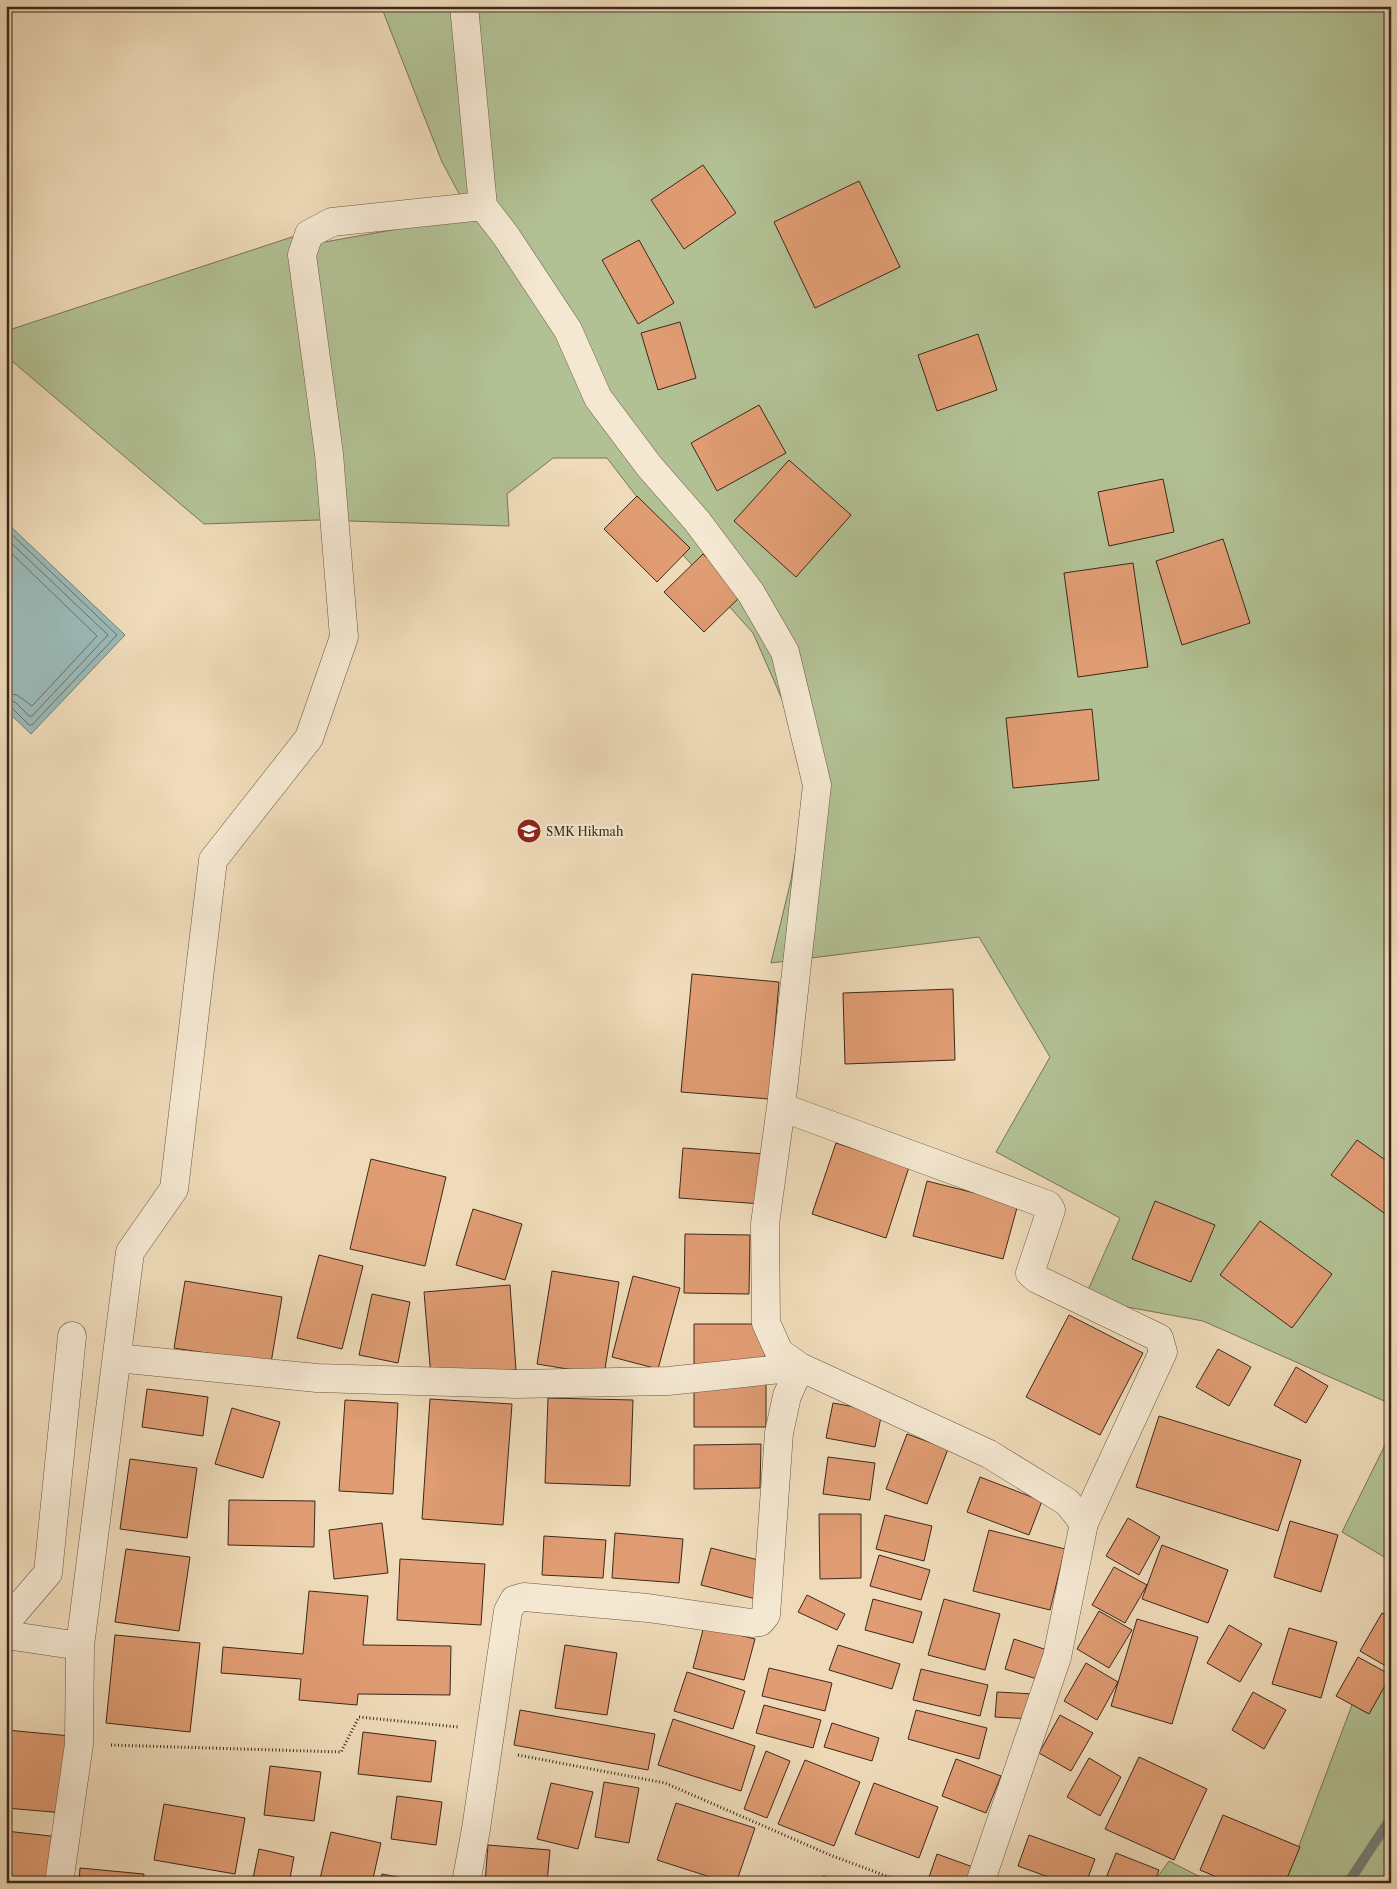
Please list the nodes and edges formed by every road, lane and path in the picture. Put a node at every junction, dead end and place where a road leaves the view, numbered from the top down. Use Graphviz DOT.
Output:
graph roads {
  1 [pos="464,6"];
  2 [pos="483,206"];
  3 [pos="781,1108"];
  4 [pos="72,1336"];
  5 [pos="117,1358"];
  6 [pos="800,1367"];
  7 [pos="1084,1523"];
  8 [pos="6,1622"];
  9 [pos="6,1634"];
  10 [pos="80,1646"];
  11 [pos="59,1883"];
  12 [pos="466,1883"];
  13 [pos="980,1883"];
  1 -- 2 [label="street"];
  2 -- 3 [label="street"];
  2 -- 5 [label="street"];
  3 -- 6 [label="street"];
  3 -- 7 [label="street"];
  4 -- 8 [label="street"];
  5 -- 6 [label="street"];
  5 -- 10 [label="street"];
  6 -- 7 [label="street"];
  6 -- 12 [label="street"];
  7 -- 13 [label="street"];
  9 -- 10 [label="street"];
  10 -- 11 [label="street"];
}
